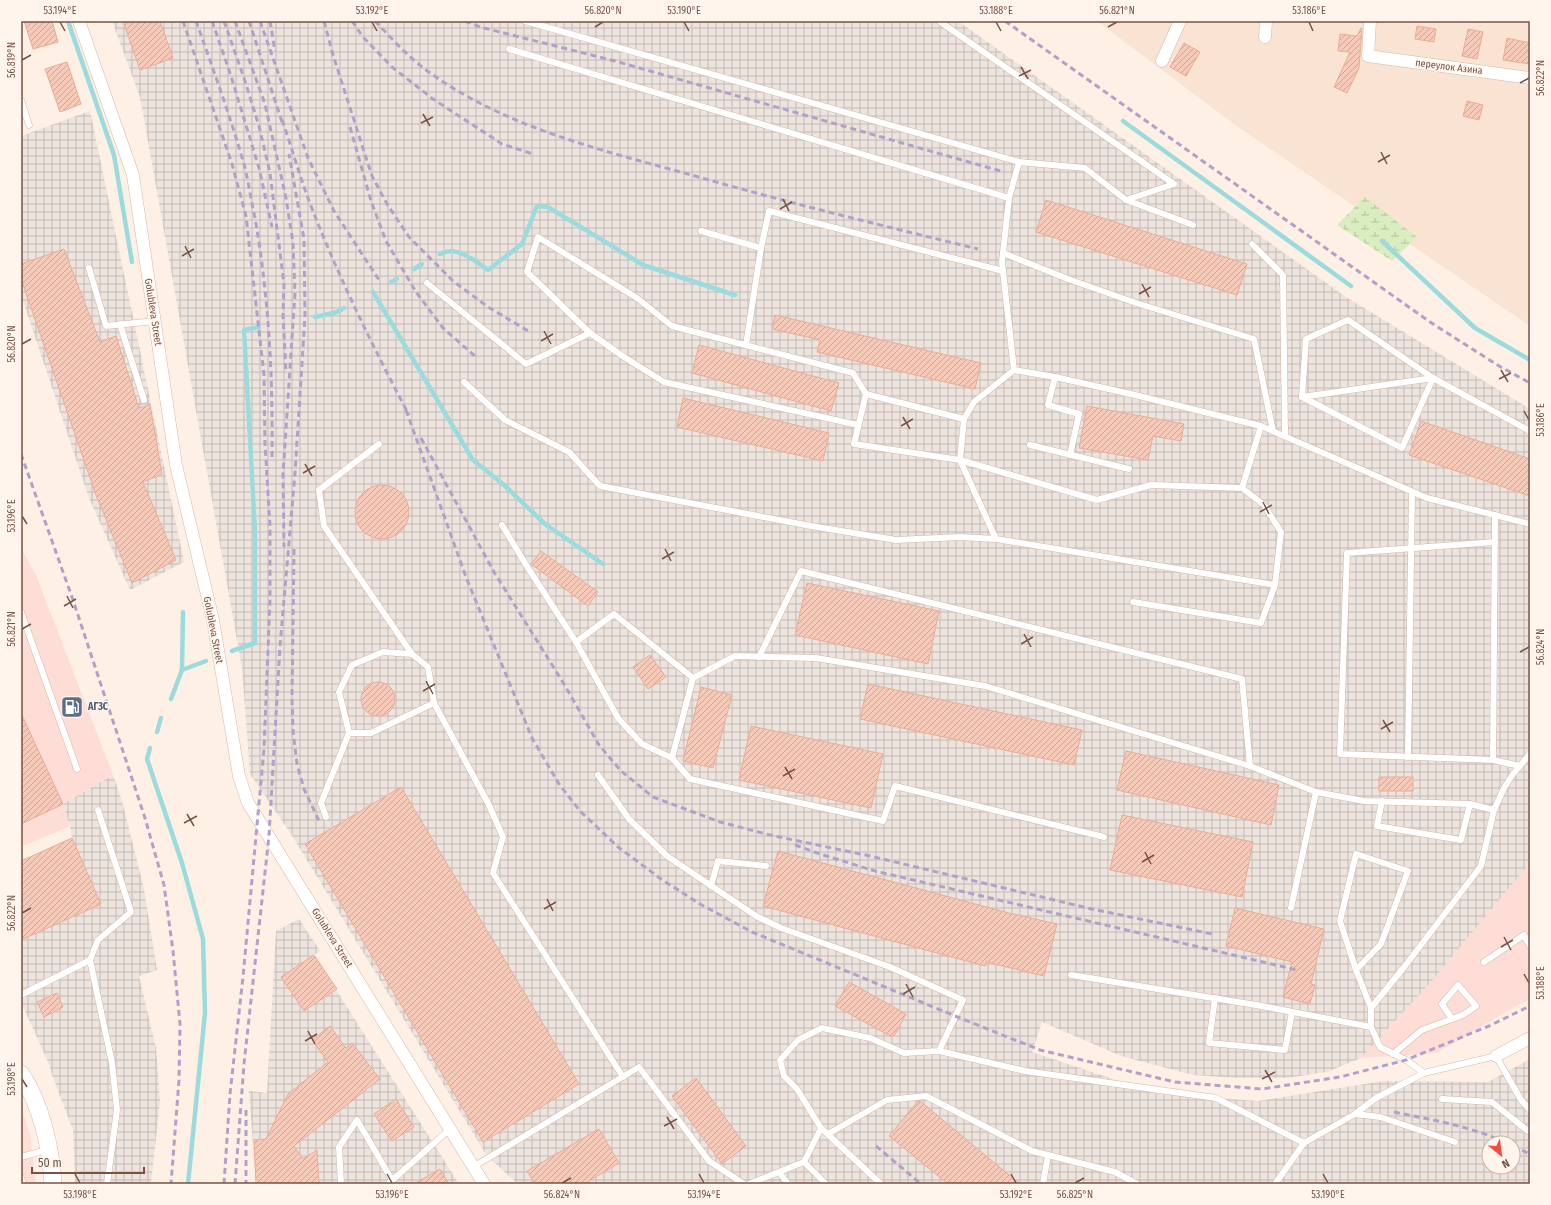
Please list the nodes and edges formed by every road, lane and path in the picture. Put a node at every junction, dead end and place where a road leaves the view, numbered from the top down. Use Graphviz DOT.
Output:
graph roads {
  1 [pos="79,21"];
  2 [pos="524,21"];
  3 [pos="541,21"];
  4 [pos="939,21"];
  5 [pos="1180,21"];
  6 [pos="1266,21"];
  7 [pos="1370,21"];
  8 [pos="549,28"];
  9 [pos="1265,37"];
  10 [pos="509,49"];
  11 [pos="1162,61"];
  12 [pos="1530,78"];
  13 [pos="21,100"];
  14 [pos="29,125"];
  15 [pos="1019,162"];
  16 [pos="1009,198"];
  17 [pos="1126,200"];
  18 [pos="1193,225"];
  19 [pos="701,231"];
  20 [pos="1252,244"];
  21 [pos="761,248"];
  22 [pos="1003,253"];
  23 [pos="89,268"];
  24 [pos="1003,272"];
  25 [pos="427,283"];
  26 [pos="155,321"];
  27 [pos="120,324"];
  28 [pos="590,333"];
  29 [pos="746,345"];
  30 [pos="1014,370"];
  31 [pos="1055,377"];
  32 [pos="1433,378"];
  33 [pos="464,382"];
  34 [pos="866,394"];
  35 [pos="1302,397"];
  36 [pos="144,400"];
  37 [pos="964,419"];
  38 [pos="858,425"];
  39 [pos="1261,426"];
  40 [pos="1273,431"];
  41 [pos="1530,431"];
  42 [pos="1285,436"];
  43 [pos="379,444"];
  44 [pos="1030,446"];
  45 [pos="1070,455"];
  46 [pos="960,460"];
  47 [pos="1129,469"];
  48 [pos="1242,488"];
  49 [pos="1412,493"];
  50 [pos="1495,515"];
  51 [pos="1530,524"];
  52 [pos="502,525"];
  53 [pos="996,539"];
  54 [pos="1495,542"];
  55 [pos="1411,548"];
  56 [pos="1276,585"];
  57 [pos="1133,602"];
  58 [pos="21,612"];
  59 [pos="576,642"];
  60 [pos="412,654"];
  61 [pos="759,657"];
  62 [pos="693,678"];
  63 [pos="434,703"];
  64 [pos="348,733"];
  65 [pos="1530,754"];
  66 [pos="1408,757"];
  67 [pos="672,758"];
  68 [pos="1493,760"];
  69 [pos="1250,766"];
  70 [pos="1520,766"];
  71 [pos="77,769"];
  72 [pos="598,775"];
  73 [pos="1316,792"];
  74 [pos="1382,801"];
  75 [pos="1470,804"];
  76 [pos="98,810"];
  77 [pos="1494,810"];
  78 [pos="326,817"];
  79 [pos="1104,836"];
  80 [pos="766,866"];
  81 [pos="711,886"];
  82 [pos="1291,908"];
  83 [pos="1530,946"];
  84 [pos="90,960"];
  85 [pos="1484,962"];
  86 [pos="1356,970"];
  87 [pos="1071,975"];
  88 [pos="21,995"];
  89 [pos="1215,998"];
  90 [pos="1371,1008"];
  91 [pos="1292,1012"];
  92 [pos="1452,1019"];
  93 [pos="1371,1027"];
  94 [pos="1530,1038"];
  95 [pos="938,1051"];
  96 [pos="1393,1054"];
  97 [pos="1496,1056"];
  98 [pos="1424,1073"];
  99 [pos="21,1074"];
  100 [pos="623,1077"];
  101 [pos="1442,1099"];
  102 [pos="1530,1110"];
  103 [pos="1355,1114"];
  104 [pos="821,1128"];
  105 [pos="450,1129"];
  106 [pos="1530,1131"];
  107 [pos="828,1134"];
  108 [pos="1455,1142"];
  109 [pos="1304,1143"];
  110 [pos="49,1150"];
  111 [pos="1048,1155"];
  112 [pos="21,1157"];
  113 [pos="804,1162"];
  114 [pos="473,1167"];
  115 [pos="779,1172"];
  116 [pos="21,1178"];
  117 [pos="390,1182"];
  118 [pos="23,1184"];
  119 [pos="53,1184"];
  120 [pos="107,1184"];
  121 [pos="341,1184"];
  122 [pos="484,1184"];
  123 [pos="744,1184"];
  124 [pos="749,1184"];
  125 [pos="788,1184"];
  126 [pos="826,1184"];
  127 [pos="881,1184"];
  128 [pos="1043,1184"];
  129 [pos="1137,1184"];
  130 [pos="1275,1184"];
  1 -- 26 [label="street, Golubleva Street"];
  2 -- 8 [label="lane"];
  3 -- 8 [label="lane"];
  4 -- 17 [label="lane"];
  5 -- 11 [label="street"];
  6 -- 9 [label="street"];
  7 -- 12 [label="street, переулок Азина"];
  8 -- 15 [label="lane"];
  10 -- 16 [label="lane"];
  13 -- 14 [label="lane"];
  15 -- 16 [label="lane"];
  15 -- 17 [label="lane"];
  16 -- 22 [label="lane"];
  17 -- 18 [label="lane"];
  19 -- 21 [label="lane"];
  20 -- 42 [label="lane"];
  21 -- 24 [label="lane"];
  21 -- 29 [label="lane"];
  22 -- 24 [label="lane"];
  22 -- 40 [label="lane"];
  23 -- 27 [label="lane"];
  24 -- 30 [label="lane"];
  25 -- 28 [label="lane"];
  26 -- 27 [label="lane"];
  26 -- 105 [label="street, Golubleva Street"];
  27 -- 36 [label="lane"];
  28 -- 29 [label="lane"];
  28 -- 38 [label="lane"];
  29 -- 34 [label="lane"];
  30 -- 31 [label="lane"];
  30 -- 37 [label="lane"];
  31 -- 39 [label="lane"];
  31 -- 45 [label="lane"];
  32 -- 35 [label="lane"];
  32 -- 35 [label="lane"];
  32 -- 35 [label="lane"];
  32 -- 41 [label="lane"];
  33 -- 53 [label="lane"];
  34 -- 37 [label="lane"];
  34 -- 38 [label="lane"];
  37 -- 46 [label="lane"];
  38 -- 46 [label="lane"];
  39 -- 40 [label="lane"];
  39 -- 48 [label="lane"];
  40 -- 42 [label="lane"];
  42 -- 49 [label="lane"];
  43 -- 60 [label="lane"];
  44 -- 45 [label="lane"];
  45 -- 47 [label="lane"];
  46 -- 48 [label="lane"];
  46 -- 53 [label="lane"];
  48 -- 56 [label="lane"];
  49 -- 50 [label="lane"];
  49 -- 55 [label="lane"];
  50 -- 51 [label="lane"];
  50 -- 54 [label="lane"];
  52 -- 59 [label="lane"];
  53 -- 56 [label="lane"];
  54 -- 55 [label="lane"];
  54 -- 68 [label="lane"];
  55 -- 66 [label="lane"];
  55 -- 66 [label="lane"];
  56 -- 57 [label="lane"];
  58 -- 71 [label="lane"];
  59 -- 62 [label="lane"];
  59 -- 67 [label="lane"];
  60 -- 63 [label="lane"];
  60 -- 64 [label="lane"];
  61 -- 62 [label="lane"];
  61 -- 69 [label="lane"];
  61 -- 69 [label="lane"];
  62 -- 67 [label="lane"];
  63 -- 64 [label="lane"];
  63 -- 100 [label="lane"];
  64 -- 78 [label="lane"];
  65 -- 70 [label="lane"];
  66 -- 68 [label="lane"];
  67 -- 79 [label="lane"];
  68 -- 70 [label="lane"];
  69 -- 73 [label="lane"];
  70 -- 77 [label="lane"];
  72 -- 81 [label="lane"];
  73 -- 74 [label="lane"];
  73 -- 82 [label="lane"];
  74 -- 75 [label="lane"];
  74 -- 75 [label="lane"];
  75 -- 77 [label="lane"];
  76 -- 84 [label="lane"];
  77 -- 90 [label="lane"];
  80 -- 81 [label="lane"];
  81 -- 95 [label="lane"];
  83 -- 85 [label="lane"];
  84 -- 88 [label="lane"];
  84 -- 120 [label="lane"];
  86 -- 86 [label="lane"];
  86 -- 90 [label="lane"];
  87 -- 89 [label="lane"];
  89 -- 91 [label="lane"];
  89 -- 91 [label="lane"];
  90 -- 93 [label="lane"];
  91 -- 93 [label="lane"];
  92 -- 92 [label="lane"];
  92 -- 96 [label="lane"];
  93 -- 96 [label="lane"];
  94 -- 97 [label="street"];
  95 -- 104 [label="lane"];
  95 -- 109 [label="lane"];
  96 -- 98 [label="lane"];
  97 -- 98 [label="lane"];
  97 -- 102 [label="lane"];
  98 -- 103 [label="lane"];
  99 -- 110 [label="main road"];
  100 -- 114 [label="lane"];
  100 -- 123 [label="lane"];
  101 -- 106 [label="lane"];
  103 -- 108 [label="lane"];
  103 -- 109 [label="lane"];
  104 -- 107 [label="lane"];
  104 -- 113 [label="lane"];
  105 -- 114 [label="street, Golubleva Street"];
  105 -- 117 [label="lane"];
  107 -- 111 [label="lane"];
  107 -- 127 [label="lane"];
  109 -- 130 [label="lane"];
  110 -- 112 [label="lane"];
  110 -- 119 [label="main road"];
  111 -- 128 [label="lane"];
  111 -- 129 [label="lane"];
  113 -- 115 [label="lane"];
  113 -- 126 [label="lane"];
  114 -- 122 [label="street, Golubleva Street"];
  115 -- 124 [label="lane"];
  115 -- 125 [label="lane"];
  116 -- 118 [label="lane"];
  117 -- 121 [label="lane"];
}
